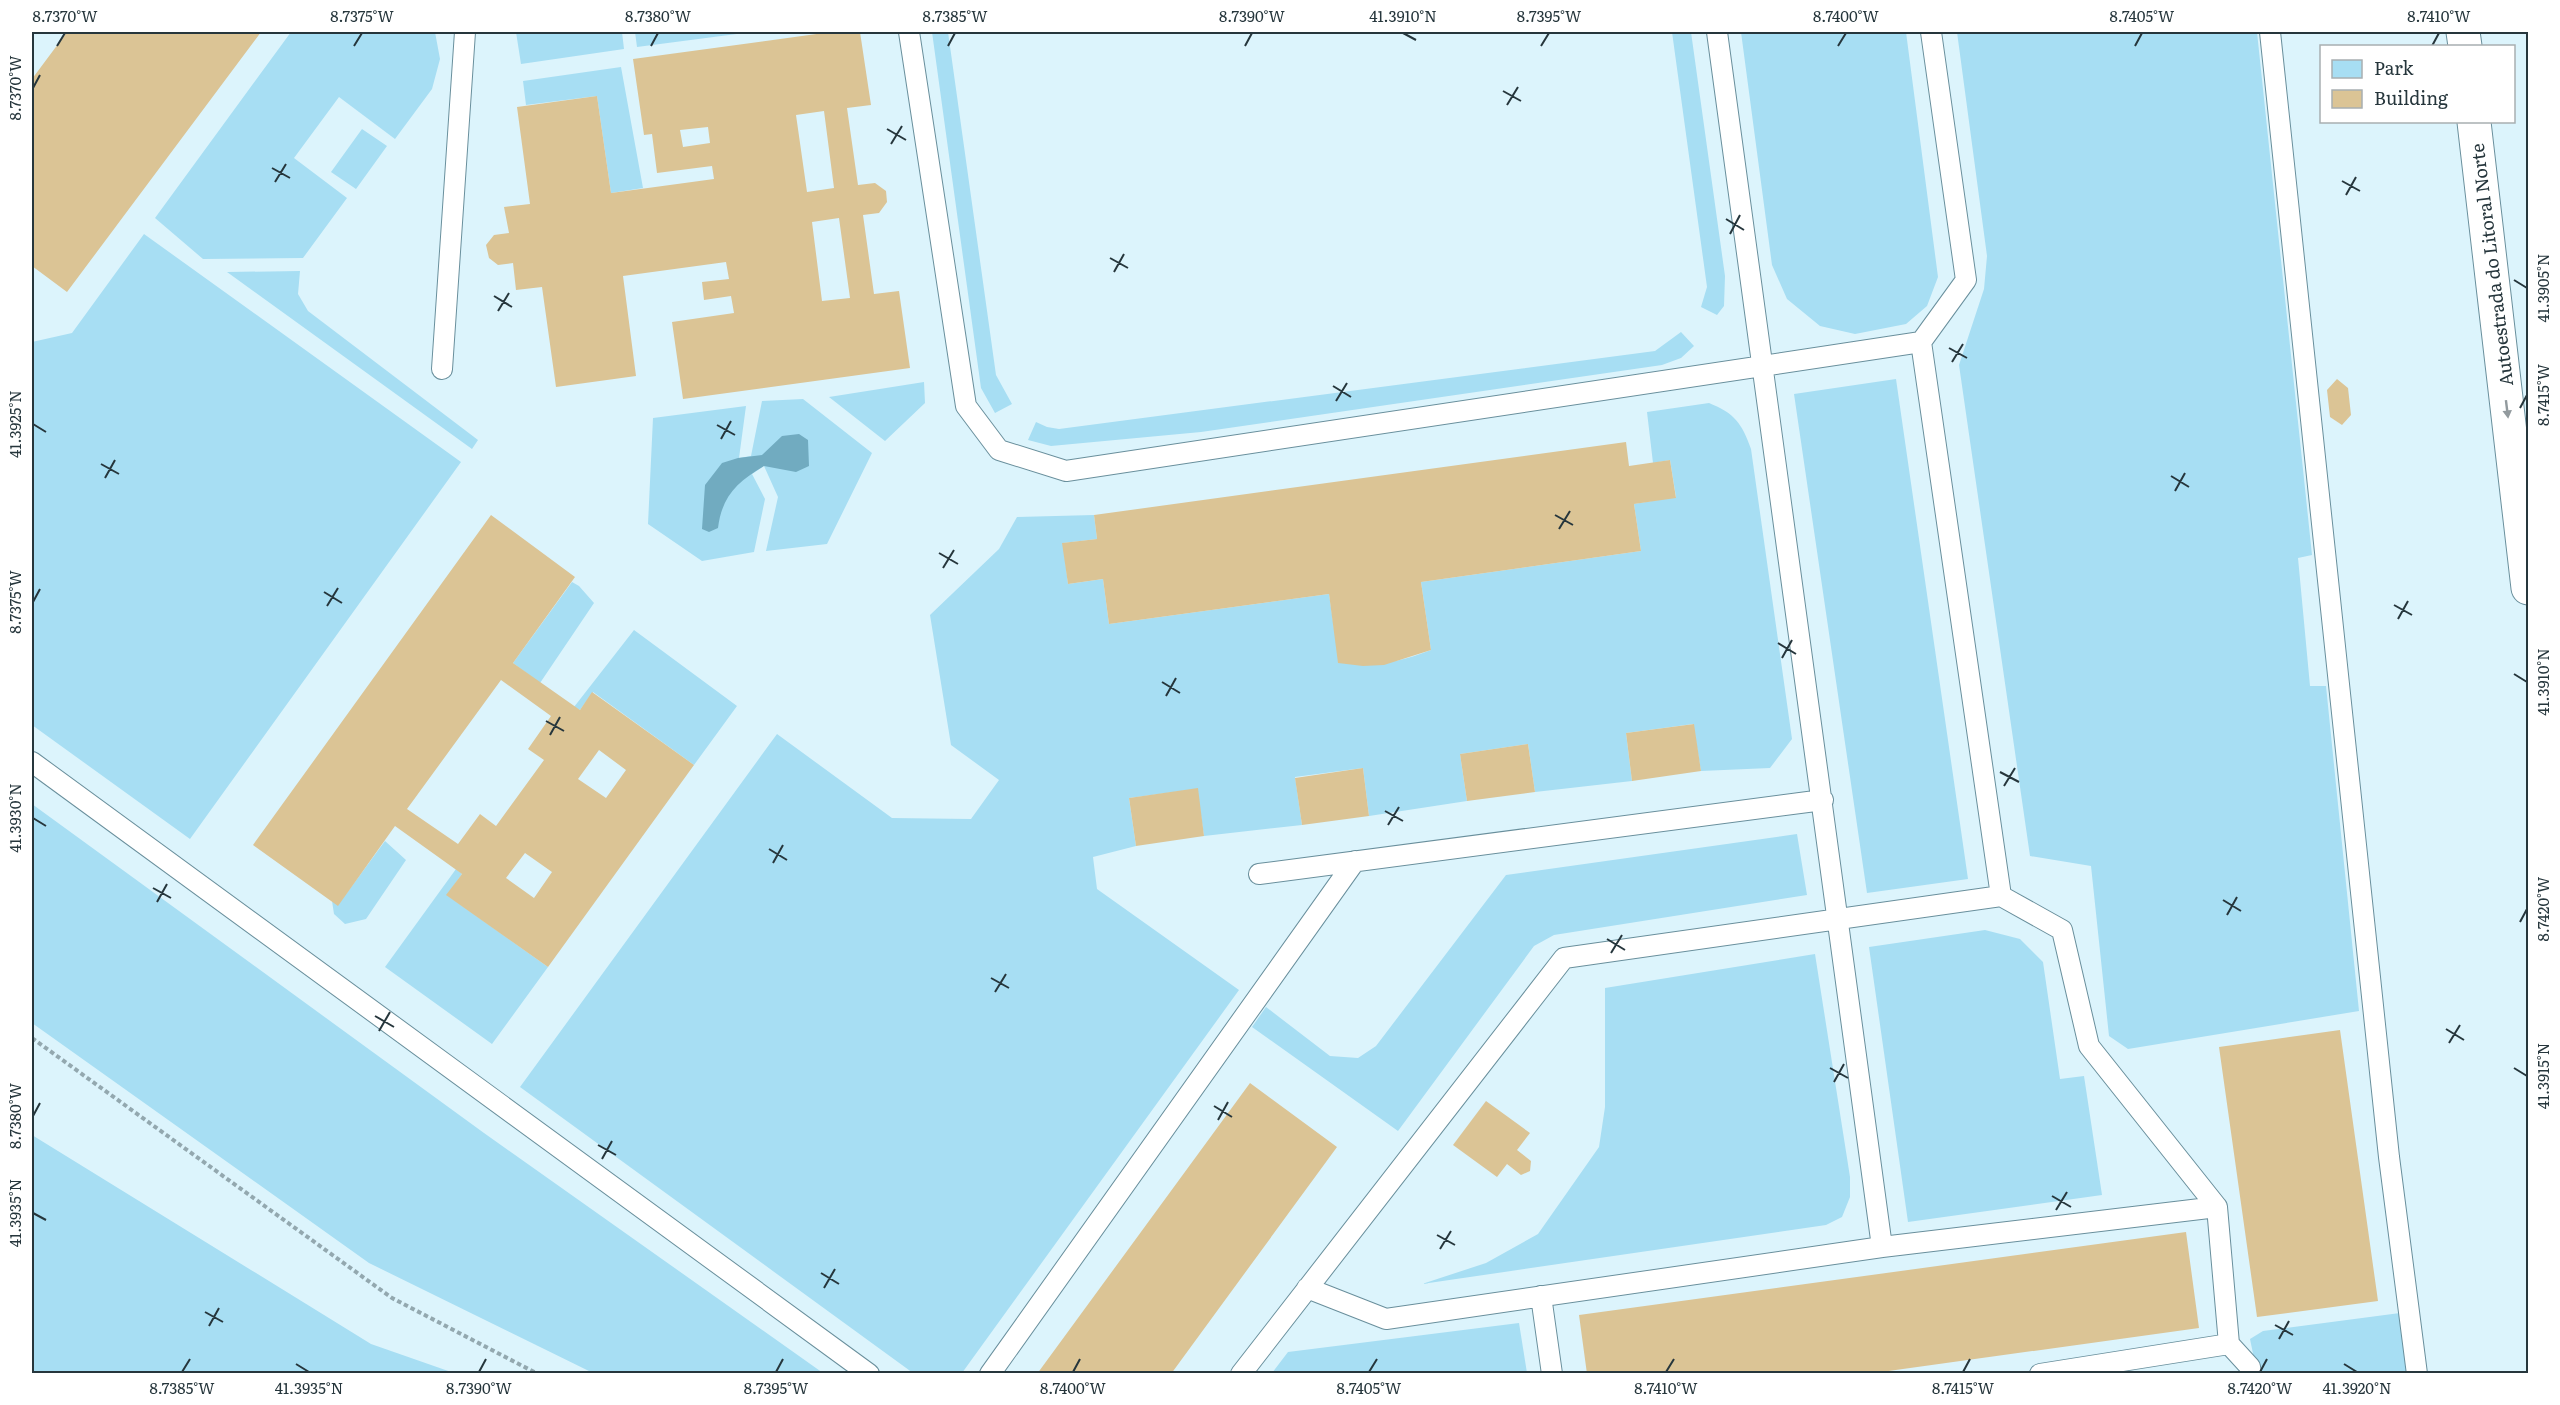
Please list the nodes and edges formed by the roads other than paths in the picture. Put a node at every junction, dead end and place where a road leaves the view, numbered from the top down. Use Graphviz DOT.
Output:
graph roads {
  1 [pos="465,32"];
  2 [pos="909,32"];
  3 [pos="1717,32"];
  4 [pos="1931,32"];
  5 [pos="2270,32"];
  6 [pos="2474,123"];
  7 [pos="1922,342"];
  8 [pos="1763,366"];
  9 [pos="442,369"];
  10 [pos="2529,588"];
  11 [pos="32,762"];
  12 [pos="1823,800"];
  13 [pos="1354,861"];
  14 [pos="1259,874"];
  15 [pos="2001,896"];
  16 [pos="1839,919"];
  17 [pos="2217,1207"];
  18 [pos="1882,1247"];
  19 [pos="1307,1288"];
  20 [pos="1541,1296"];
  21 [pos="2229,1344"];
  22 [pos="869,1374"];
  23 [pos="990,1374"];
  24 [pos="1241,1374"];
  25 [pos="1552,1374"];
  26 [pos="2040,1374"];
  27 [pos="2251,1374"];
  28 [pos="2417,1374"];
  1 -- 9 [label="lane"];
  2 -- 8 [label="lane"];
  3 -- 8 [label="lane"];
  4 -- 7 [label="lane"];
  5 -- 28 [label="lane"];
  6 -- 10 [label="highway, Autoestrada do Litoral Norte, one-way"];
  7 -- 8 [label="lane"];
  7 -- 15 [label="lane"];
  8 -- 12 [label="lane"];
  11 -- 22 [label="lane"];
  12 -- 13 [label="lane"];
  12 -- 16 [label="lane"];
  13 -- 14 [label="lane"];
  13 -- 23 [label="lane"];
  15 -- 16 [label="lane"];
  15 -- 17 [label="lane"];
  16 -- 18 [label="lane"];
  16 -- 19 [label="lane"];
  17 -- 18 [label="lane"];
  17 -- 21 [label="lane"];
  18 -- 20 [label="lane"];
  19 -- 20 [label="lane"];
  19 -- 24 [label="lane"];
  20 -- 25 [label="lane"];
  21 -- 26 [label="lane"];
  21 -- 27 [label="lane"];
}
